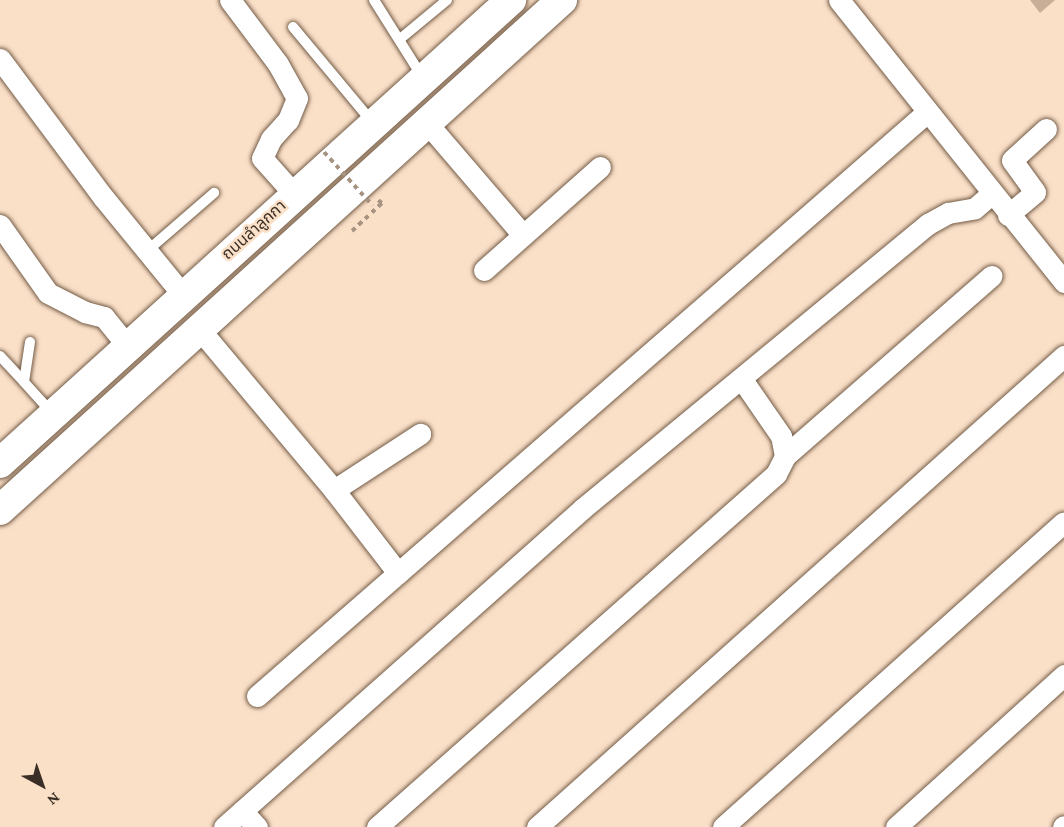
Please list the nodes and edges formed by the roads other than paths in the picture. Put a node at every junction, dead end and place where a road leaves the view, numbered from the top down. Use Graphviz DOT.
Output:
graph roads {
  1 [pos="230,0"];
  2 [pos="374,0"];
  3 [pos="447,0"];
  4 [pos="509,0"];
  5 [pos="562,0"];
  6 [pos="839,0"];
  7 [pos="293,27"];
  8 [pos="399,39"];
  9 [pos="0,59"];
  10 [pos="423,78"];
  11 [pos="926,113"];
  12 [pos="373,123"];
  13 [pos="427,123"];
  14 [pos="1046,129"];
  15 [pos="600,167"];
  16 [pos="214,193"];
  17 [pos="294,194"];
  18 [pos="991,194"];
  19 [pos="1008,215"];
  20 [pos="0,225"];
  21 [pos="522,234"];
  22 [pos="147,251"];
  23 [pos="484,270"];
  24 [pos="991,276"];
  25 [pos="1064,282"];
  26 [pos="183,295"];
  27 [pos="201,331"];
  28 [pos="30,342"];
  29 [pos="127,345"];
  30 [pos="0,356"];
  31 [pos="1064,356"];
  32 [pos="741,378"];
  33 [pos="24,382"];
  34 [pos="54,416"];
  35 [pos="420,434"];
  36 [pos="785,456"];
  37 [pos="0,463"];
  38 [pos="334,490"];
  39 [pos="0,492"];
  40 [pos="0,510"];
  41 [pos="1064,522"];
  42 [pos="398,573"];
  43 [pos="1064,675"];
  44 [pos="258,696"];
  45 [pos="242,811"];
  46 [pos="224,827"];
  47 [pos="257,827"];
  48 [pos="377,827"];
  49 [pos="537,827"];
  50 [pos="723,827"];
  51 [pos="896,827"];
  1 -- 17 [label="street"];
  2 -- 8 [label="lane"];
  3 -- 8 [label="lane"];
  4 -- 10 [label="main road, ถนนลำลูกกา"];
  5 -- 13 [label="main road"];
  6 -- 11 [label="street"];
  7 -- 12 [label="lane"];
  8 -- 10 [label="lane"];
  9 -- 22 [label="street"];
  10 -- 12 [label="main road, ถนนลำลูกกา"];
  11 -- 18 [label="street"];
  11 -- 42 [label="street"];
  12 -- 17 [label="main road, ถนนลำลูกกา"];
  13 -- 21 [label="street"];
  13 -- 27 [label="main road"];
  14 -- 19 [label="street"];
  15 -- 21 [label="street"];
  16 -- 22 [label="lane"];
  17 -- 26 [label="main road, ถนนลำลูกกา"];
  18 -- 19 [label="street"];
  18 -- 32 [label="street"];
  19 -- 25 [label="street"];
  20 -- 29 [label="street"];
  21 -- 23 [label="street"];
  22 -- 26 [label="street"];
  24 -- 36 [label="street"];
  26 -- 29 [label="main road, ถนนลำลูกกา"];
  27 -- 38 [label="street"];
  27 -- 39 [label="main road"];
  27 -- 40 [label="main road"];
  28 -- 33 [label="lane"];
  29 -- 34 [label="main road, ถนนลำลูกกา"];
  30 -- 33 [label="lane"];
  31 -- 49 [label="street"];
  32 -- 36 [label="street"];
  32 -- 45 [label="street"];
  33 -- 34 [label="lane"];
  34 -- 37 [label="main road, ถนนลำลูกกา"];
  35 -- 38 [label="street"];
  36 -- 48 [label="street"];
  38 -- 42 [label="street"];
  41 -- 50 [label="street"];
  42 -- 44 [label="street"];
  43 -- 51 [label="street"];
  45 -- 46 [label="street"];
  45 -- 47 [label="street"];
}
